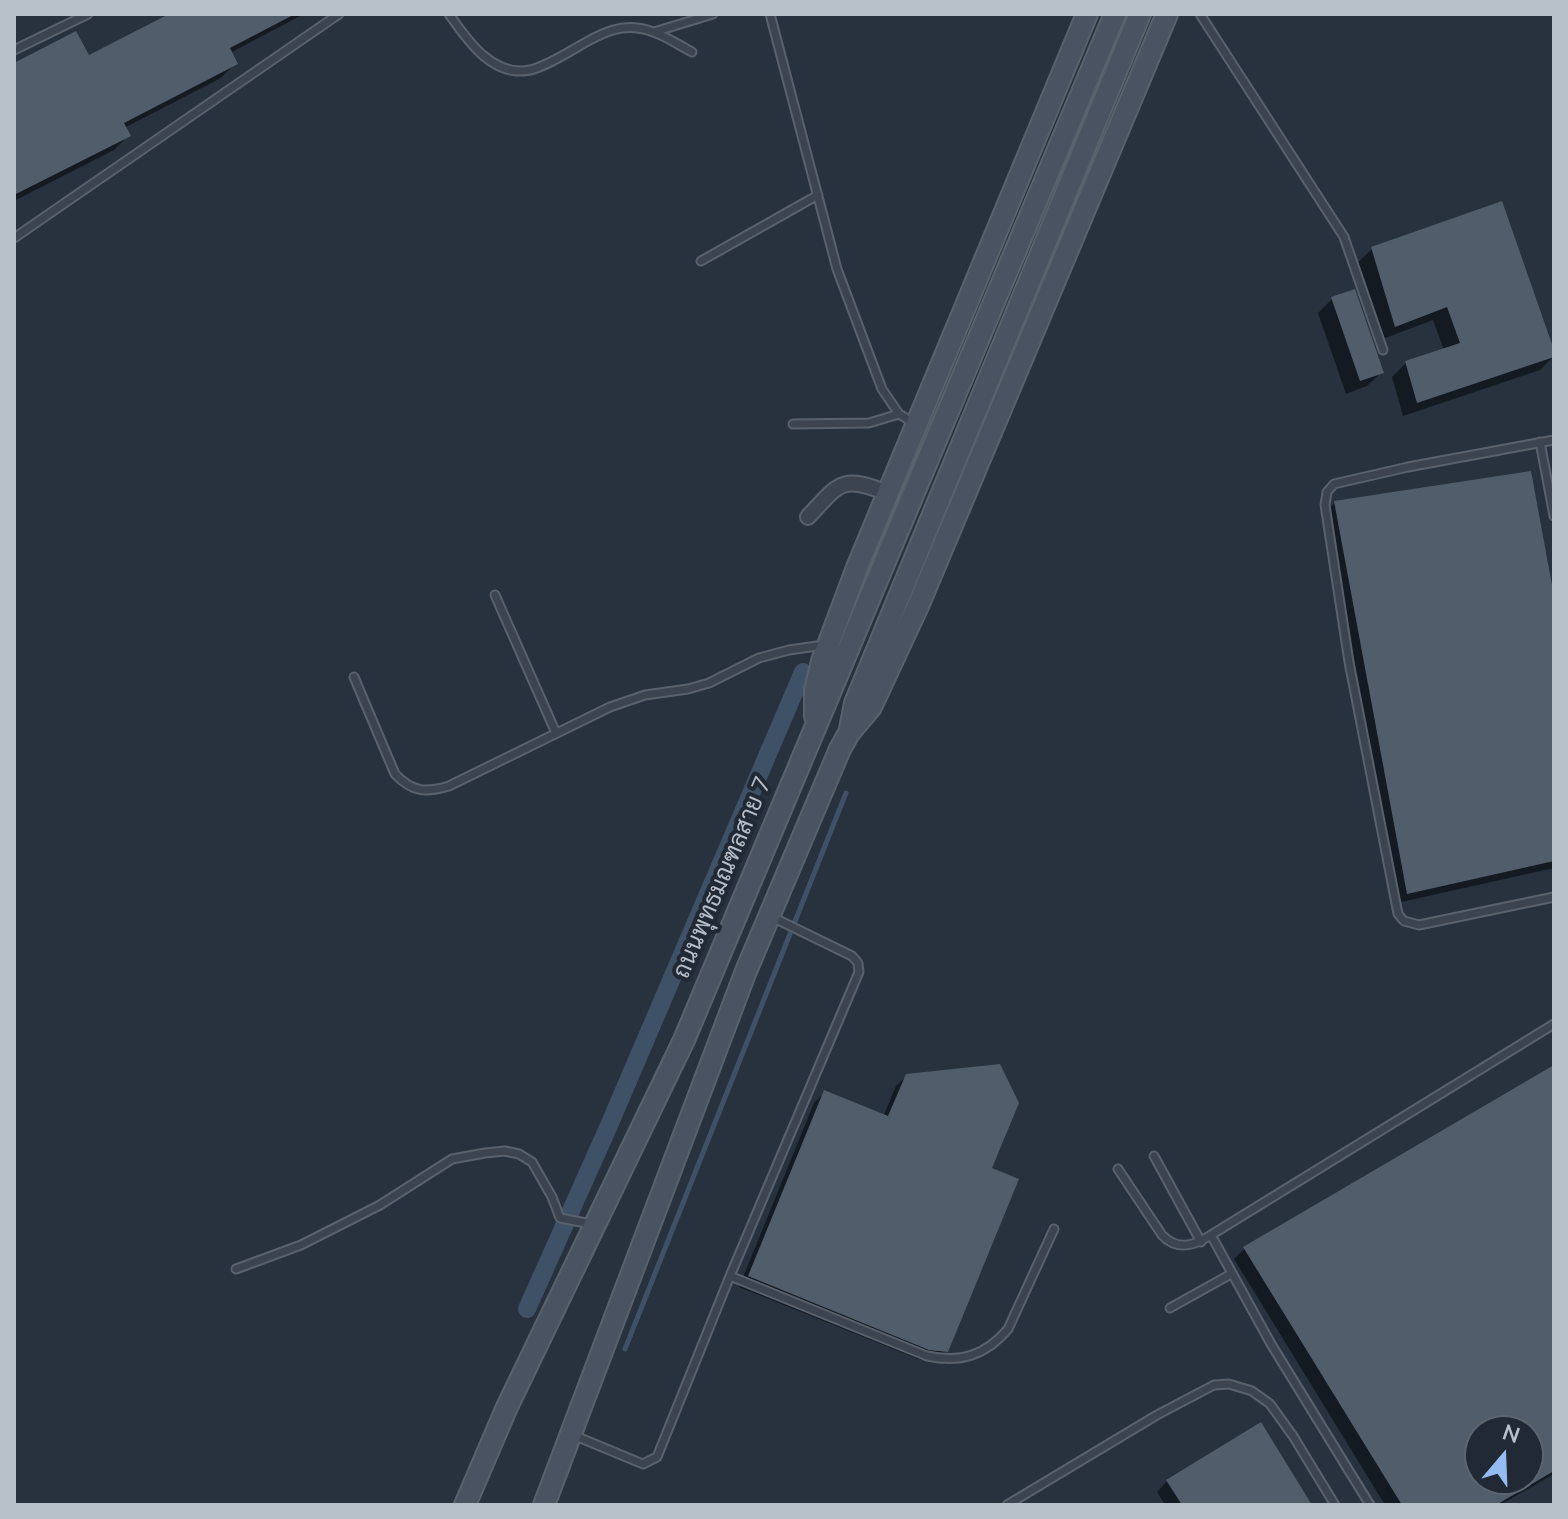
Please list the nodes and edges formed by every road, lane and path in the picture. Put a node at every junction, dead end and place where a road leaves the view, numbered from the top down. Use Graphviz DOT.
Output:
graph roads {
  1 [pos="88,14"];
  2 [pos="339,14"];
  3 [pos="449,14"];
  4 [pos="713,14"];
  5 [pos="770,14"];
  6 [pos="1087,14"];
  7 [pos="1115,14"];
  8 [pos="1140,14"];
  9 [pos="1167,14"];
  10 [pos="1200,14"];
  11 [pos="654,32"];
  12 [pos="14,50"];
  13 [pos="692,52"];
  14 [pos="818,195"];
  15 [pos="14,238"];
  16 [pos="701,261"];
  17 [pos="1383,350"];
  18 [pos="907,420"];
  19 [pos="793,424"];
  20 [pos="1554,440"];
  21 [pos="1540,442"];
  22 [pos="887,493"];
  23 [pos="1554,516"];
  24 [pos="808,517"];
  25 [pos="495,595"];
  26 [pos="828,645"];
  27 [pos="354,677"];
  28 [pos="815,724"];
  29 [pos="556,733"];
  30 [pos="849,733"];
  31 [pos="1554,897"];
  32 [pos="770,916"];
  33 [pos="1554,1024"];
  34 [pos="1154,1156"];
  35 [pos="1118,1169"];
  36 [pos="596,1225"];
  37 [pos="1054,1229"];
  38 [pos="1211,1235"];
  39 [pos="1201,1242"];
  40 [pos="236,1269"];
  41 [pos="1231,1274"];
  42 [pos="730,1276"];
  43 [pos="1170,1308"];
  44 [pos="571,1434"];
  45 [pos="465,1505"];
  46 [pos="544,1505"];
  47 [pos="1007,1505"];
  48 [pos="1335,1505"];
  49 [pos="1370,1505"];
  1 -- 12 [label="lane"];
  2 -- 15 [label="lane"];
  3 -- 11 [label="lane"];
  4 -- 11 [label="lane"];
  5 -- 14 [label="lane"];
  6 -- 18 [label="main road"];
  7 -- 28 [label="main road, ถนนพุทธมณฑลสาย 7"];
  8 -- 30 [label="main road"];
  9 -- 30 [label="main road"];
  10 -- 17 [label="lane"];
  11 -- 13 [label="lane"];
  14 -- 16 [label="lane"];
  14 -- 18 [label="lane"];
  18 -- 19 [label="lane"];
  18 -- 22 [label="main road"];
  20 -- 21 [label="lane"];
  21 -- 23 [label="lane"];
  21 -- 31 [label="lane"];
  22 -- 24 [label="street"];
  22 -- 26 [label="main road"];
  25 -- 29 [label="lane"];
  26 -- 28 [label="main road"];
  26 -- 29 [label="lane"];
  27 -- 29 [label="lane"];
  28 -- 36 [label="main road, ถนนพุทธมณฑลสาย 7"];
  30 -- 32 [label="main road"];
  32 -- 42 [label="lane"];
  32 -- 44 [label="main road"];
  33 -- 38 [label="lane"];
  34 -- 39 [label="lane"];
  35 -- 39 [label="lane"];
  36 -- 40 [label="lane"];
  36 -- 45 [label="main road, ถนนพุทธมณฑลสาย 7"];
  37 -- 42 [label="lane"];
  38 -- 39 [label="lane"];
  38 -- 41 [label="lane"];
  41 -- 43 [label="lane"];
  41 -- 49 [label="lane"];
  42 -- 44 [label="lane"];
  44 -- 46 [label="main road"];
  47 -- 48 [label="lane"];
}
